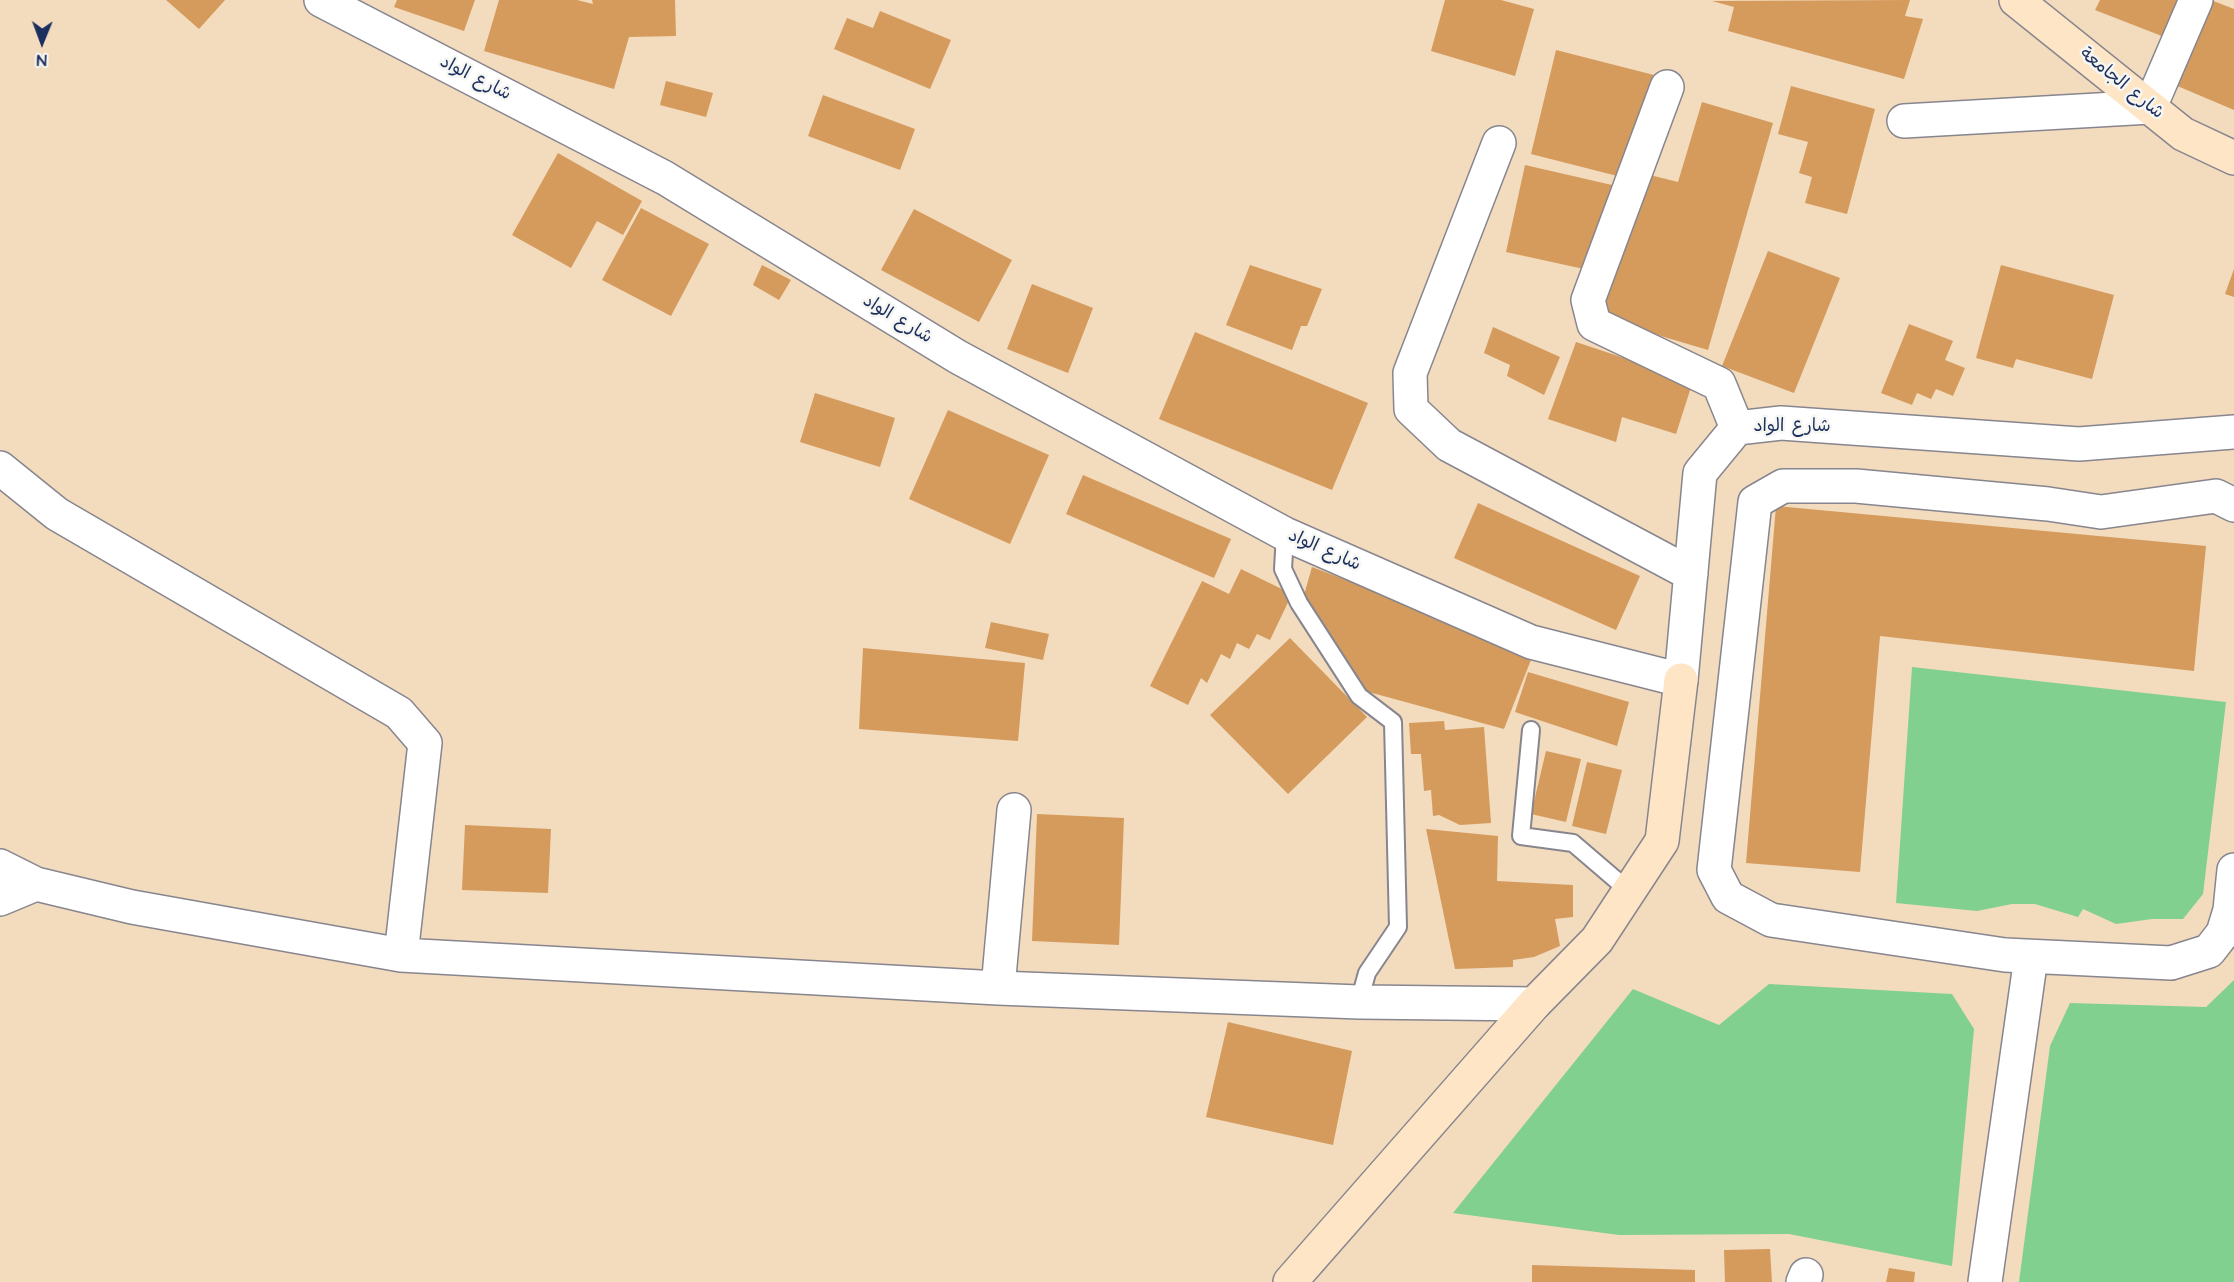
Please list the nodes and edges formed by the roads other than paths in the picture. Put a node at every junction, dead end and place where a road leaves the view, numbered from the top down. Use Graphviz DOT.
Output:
graph roads {
  1 [pos="321,0"];
  2 [pos="2016,0"];
  3 [pos="2196,0"];
  4 [pos="1667,87"];
  5 [pos="2150,107"];
  6 [pos="1904,121"];
  7 [pos="1499,143"];
  8 [pos="2234,158"];
  9 [pos="1737,428"];
  10 [pos="2234,432"];
  11 [pos="0,468"];
  12 [pos="2234,505"];
  13 [pos="1285,534"];
  14 [pos="1691,574"];
  15 [pos="1681,680"];
  16 [pos="1531,730"];
  17 [pos="1014,810"];
  18 [pos="0,866"];
  19 [pos="2234,870"];
  20 [pos="36,884"];
  21 [pos="1629,891"];
  22 [pos="0,899"];
  23 [pos="401,955"];
  24 [pos="2031,957"];
  25 [pos="998,988"];
  26 [pos="1359,1002"];
  27 [pos="1534,1004"];
  28 [pos="1290,1282"];
  29 [pos="1985,1282"];
  1 -- 13 [label="street, شارع الواد"];
  2 -- 5 [label="street, شارع الجامعة"];
  3 -- 5 [label="street"];
  4 -- 9 [label="street"];
  5 -- 6 [label="street"];
  5 -- 8 [label="street, شارع الجامعة"];
  7 -- 14 [label="street"];
  9 -- 10 [label="street, شارع الواد"];
  9 -- 14 [label="street, شارع الواد"];
  11 -- 23 [label="street"];
  12 -- 24 [label="street"];
  13 -- 15 [label="street, شارع الواد"];
  13 -- 26 [label="lane"];
  14 -- 15 [label="street, شارع الواد"];
  15 -- 21 [label="street"];
  16 -- 21 [label="lane"];
  17 -- 25 [label="street"];
  18 -- 20 [label="street"];
  19 -- 24 [label="street"];
  20 -- 22 [label="street"];
  20 -- 23 [label="street"];
  21 -- 27 [label="street"];
  23 -- 25 [label="street"];
  24 -- 29 [label="street"];
  25 -- 26 [label="street"];
  26 -- 27 [label="street"];
  27 -- 28 [label="street"];
}
